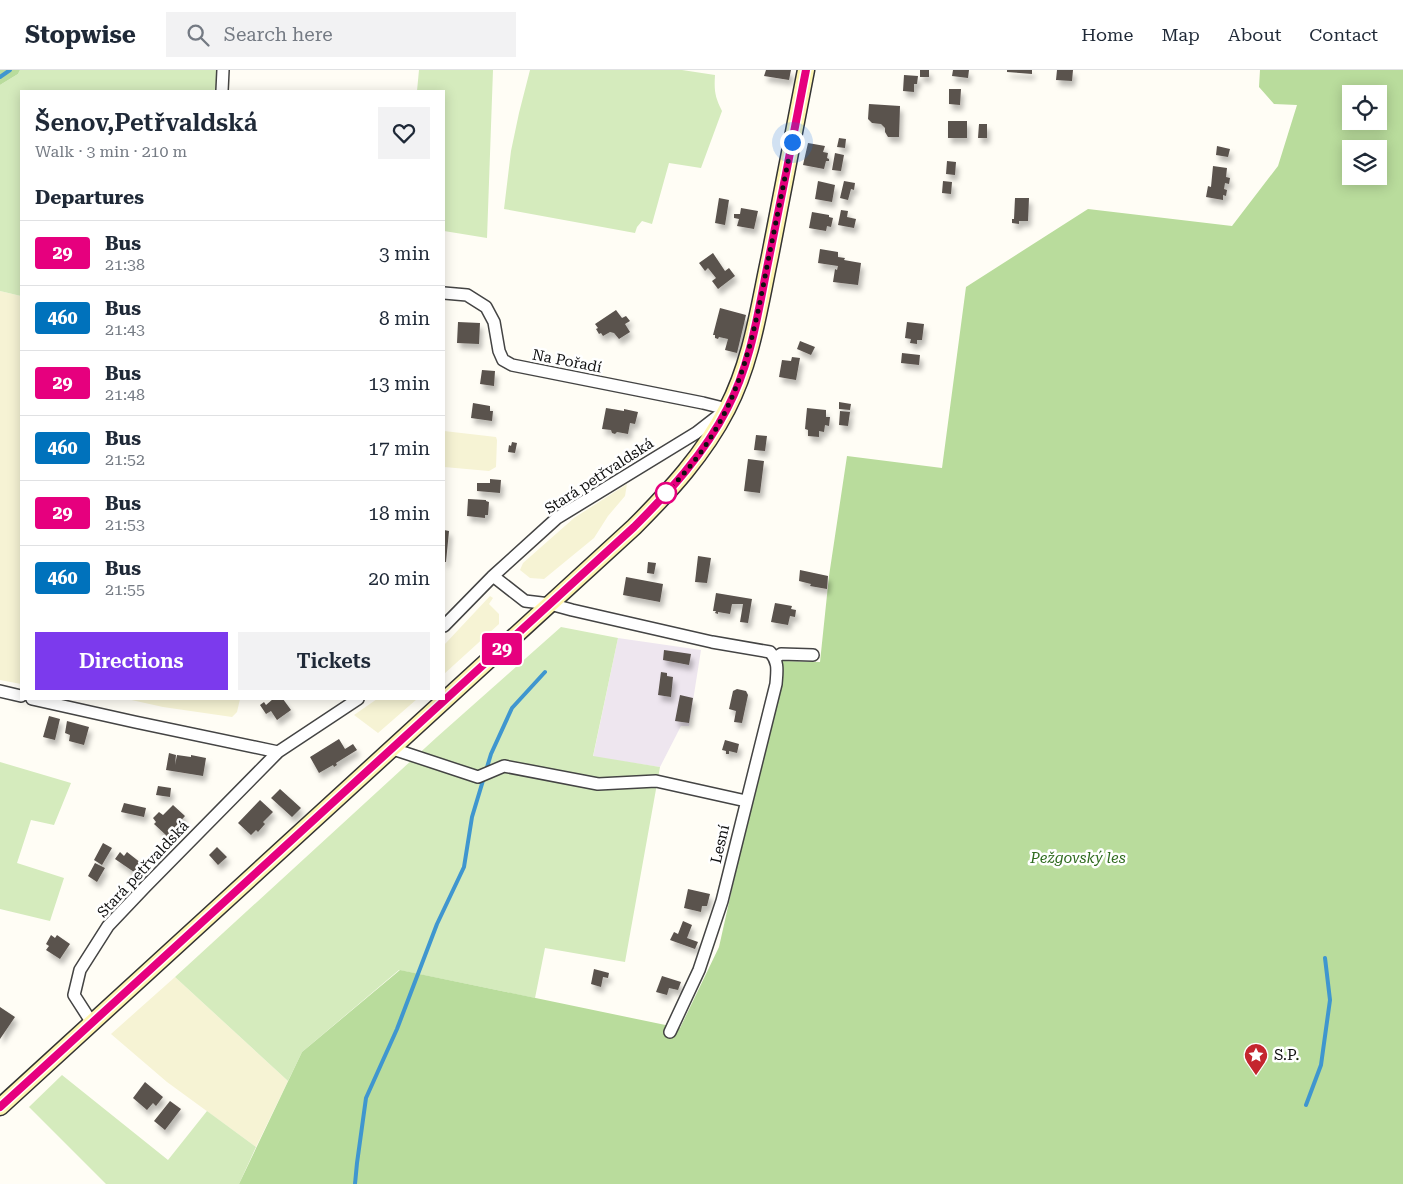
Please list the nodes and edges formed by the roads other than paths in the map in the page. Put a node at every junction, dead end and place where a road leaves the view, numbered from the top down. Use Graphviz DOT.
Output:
graph roads {
  1 [pos="223,70"];
  2 [pos="806,70"];
  3 [pos="222,90"];
  4 [pos="445,292"];
  5 [pos="727,409"];
  6 [pos="493,576"];
  7 [pos="550,604"];
  8 [pos="445,625"];
  9 [pos="814,655"];
  10 [pos="776,658"];
  11 [pos="0,692"];
  12 [pos="20,696"];
  13 [pos="36,700"];
  14 [pos="356,700"];
  15 [pos="394,749"];
  16 [pos="278,752"];
  17 [pos="746,801"];
  18 [pos="92,1023"];
  19 [pos="670,1032"];
  20 [pos="0,1107"];
  1 -- 3 [label="street"];
  2 -- 5 [label="main road"];
  4 -- 5 [label="street, Na Pořadí"];
  5 -- 6 [label="street, Stará petřvaldská"];
  5 -- 7 [label="main road"];
  6 -- 7 [label="street"];
  6 -- 8 [label="street, Stará petřvaldská"];
  7 -- 10 [label="street"];
  7 -- 15 [label="main road"];
  9 -- 10 [label="street"];
  10 -- 17 [label="street, Lesní"];
  11 -- 12 [label="street"];
  13 -- 16 [label="street"];
  14 -- 16 [label="street, Stará petřvaldská"];
  15 -- 17 [label="street"];
  15 -- 18 [label="main road"];
  16 -- 18 [label="street, Stará petřvaldská"];
  17 -- 19 [label="street, Lesní"];
  18 -- 20 [label="main road"];
}
